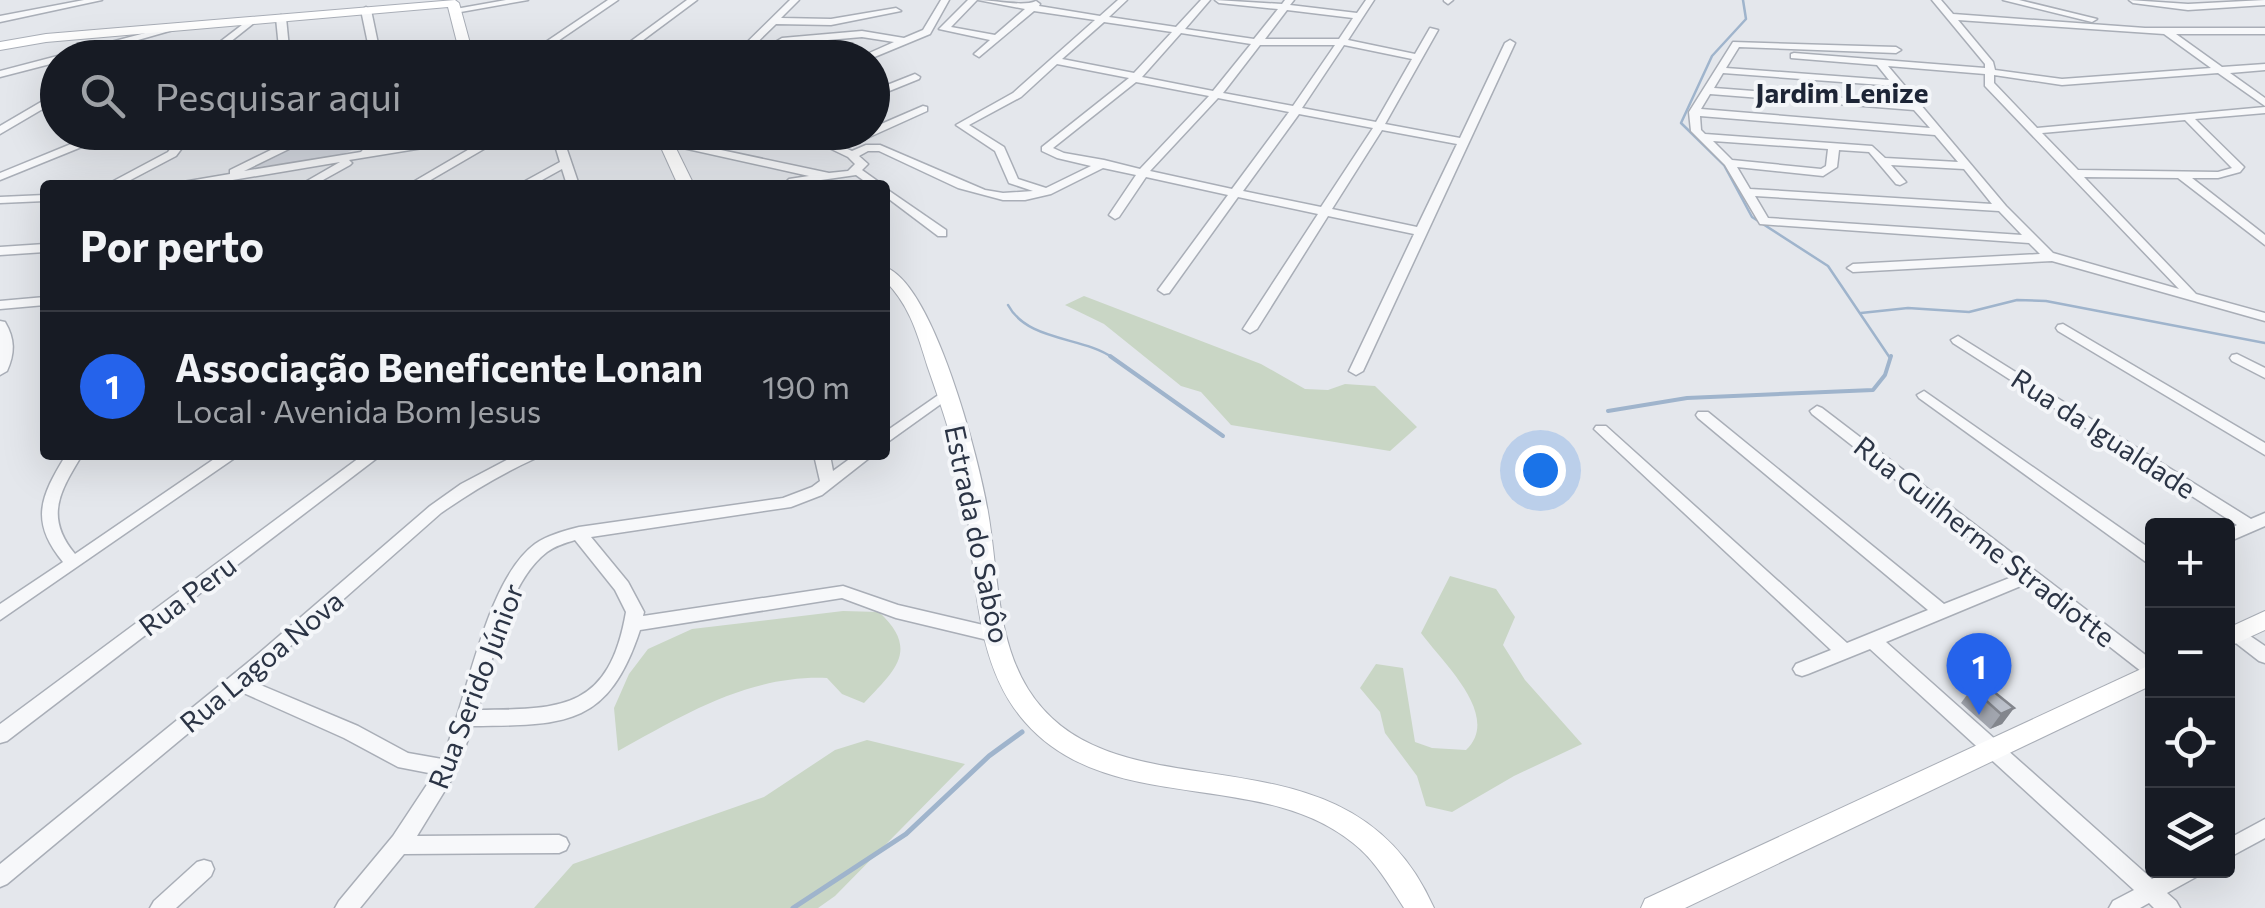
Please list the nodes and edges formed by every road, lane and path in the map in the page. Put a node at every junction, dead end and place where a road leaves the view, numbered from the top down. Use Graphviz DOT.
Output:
graph roads {
  1 [pos="72,0"];
  2 [pos="98,0"];
  3 [pos="524,0"];
  4 [pos="614,0"];
  5 [pos="693,0"];
  6 [pos="793,0"];
  7 [pos="945,0"];
  8 [pos="972,0"];
  9 [pos="982,0"];
  10 [pos="1124,0"];
  11 [pos="1206,0"];
  12 [pos="1219,0"];
  13 [pos="1370,0"];
  14 [pos="1936,0"];
  15 [pos="2007,0"];
  16 [pos="2133,0"];
  17 [pos="2265,2"];
  18 [pos="2186,3"];
  19 [pos="453,4"];
  20 [pos="1037,4"];
  21 [pos="1286,5"];
  22 [pos="366,10"];
  23 [pos="896,11"];
  24 [pos="1360,16"];
  25 [pos="1951,17"];
  26 [pos="281,18"];
  27 [pos="0,19"];
  28 [pos="1104,19"];
  29 [pos="251,21"];
  30 [pos="775,21"];
  31 [pos="175,28"];
  32 [pos="1433,30"];
  33 [pos="2145,30"];
  34 [pos="2166,30"];
  35 [pos="1175,31"];
  36 [pos="2265,31"];
  37 [pos="154,34"];
  38 [pos="998,38"];
  39 [pos="130,40"];
  40 [pos="145,40"];
  41 [pos="226,40"];
  42 [pos="283,40"];
  43 [pos="372,40"];
  44 [pos="463,40"];
  45 [pos="553,40"];
  46 [pos="637,40"];
  47 [pos="754,40"];
  48 [pos="793,40"];
  49 [pos="906,42"];
  50 [pos="1254,42"];
  51 [pos="1342,42"];
  52 [pos="1510,43"];
  53 [pos="0,46"];
  54 [pos="890,48"];
  55 [pos="1896,50"];
  56 [pos="1730,52"];
  57 [pos="979,54"];
  58 [pos="1417,57"];
  59 [pos="1056,61"];
  60 [pos="1879,62"];
  61 [pos="40,63"];
  62 [pos="2265,67"];
  63 [pos="2218,68"];
  64 [pos="1718,70"];
  65 [pos="1990,72"];
  66 [pos="2,73"];
  67 [pos="916,77"];
  68 [pos="1136,78"];
  69 [pos="1895,82"];
  70 [pos="890,88"];
  71 [pos="1706,91"];
  72 [pos="1214,94"];
  73 [pos="40,107"];
  74 [pos="1916,107"];
  75 [pos="2265,107"];
  76 [pos="923,109"];
  77 [pos="1296,110"];
  78 [pos="1694,112"];
  79 [pos="2187,117"];
  80 [pos="1773,118"];
  81 [pos="890,124"];
  82 [pos="1379,126"];
  83 [pos="0,131"];
  84 [pos="2034,131"];
  85 [pos="1936,132"];
  86 [pos="1702,137"];
  87 [pos="1464,142"];
  88 [pos="1780,142"];
  89 [pos="1834,146"];
  90 [pos="65,150"];
  91 [pos="175,150"];
  92 [pos="279,150"];
  93 [pos="368,150"];
  94 [pos="394,150"];
  95 [pos="472,150"];
  96 [pos="562,150"];
  97 [pos="669,150"];
  98 [pos="717,150"];
  99 [pos="841,150"];
  100 [pos="863,150"];
  101 [pos="884,150"];
  102 [pos="852,155"];
  103 [pos="358,156"];
  104 [pos="1886,161"];
  105 [pos="1104,162"];
  106 [pos="566,163"];
  107 [pos="1729,163"];
  108 [pos="780,165"];
  109 [pos="1965,166"];
  110 [pos="858,171"];
  111 [pos="1144,171"];
  112 [pos="2074,173"];
  113 [pos="2181,174"];
  114 [pos="830,176"];
  115 [pos="0,177"];
  116 [pos="219,179"];
  117 [pos="122,180"];
  118 [pos="213,180"];
  119 [pos="315,180"];
  120 [pos="422,180"];
  121 [pos="534,180"];
  122 [pos="571,180"];
  123 [pos="684,180"];
  124 [pos="792,180"];
  125 [pos="810,180"];
  126 [pos="870,180"];
  127 [pos="1900,182"];
  128 [pos="1047,192"];
  129 [pos="1236,192"];
  130 [pos="1748,192"];
  131 [pos="890,195"];
  132 [pos="40,198"];
  133 [pos="0,200"];
  134 [pos="2002,208"];
  135 [pos="1326,212"];
  136 [pos="1115,216"];
  137 [pos="1422,232"];
  138 [pos="942,233"];
  139 [pos="2030,239"];
  140 [pos="2265,241"];
  141 [pos="40,248"];
  142 [pos="0,251"];
  143 [pos="2053,257"];
  144 [pos="1853,268"];
  145 [pos="890,278"];
  146 [pos="1164,290"];
  147 [pos="2193,296"];
  148 [pos="40,301"];
  149 [pos="0,305"];
  150 [pos="2265,317"];
  151 [pos="0,325"];
  152 [pos="2062,328"];
  153 [pos="1250,330"];
  154 [pos="1958,340"];
  155 [pos="2237,358"];
  156 [pos="0,371"];
  157 [pos="1356,371"];
  158 [pos="2265,374"];
  159 [pos="947,394"];
  160 [pos="1924,395"];
  161 [pos="1817,411"];
  162 [pos="1703,415"];
  163 [pos="1602,430"];
  164 [pos="890,436"];
  165 [pos="2265,450"];
  166 [pos="73,460"];
  167 [pos="224,460"];
  168 [pos="366,460"];
  169 [pos="518,460"];
  170 [pos="823,460"];
  171 [pos="859,460"];
  172 [pos="828,484"];
  173 [pos="2257,522"];
  174 [pos="579,533"];
  175 [pos="2145,553"];
  176 [pos="72,562"];
  177 [pos="2030,576"];
  178 [pos="1942,612"];
  179 [pos="0,613"];
  180 [pos="2265,620"];
  181 [pos="634,624"];
  182 [pos="2235,631"];
  183 [pos="996,634"];
  184 [pos="2235,636"];
  185 [pos="1872,640"];
  186 [pos="1844,651"];
  187 [pos="2265,656"];
  188 [pos="2145,666"];
  189 [pos="1802,668"];
  190 [pos="2145,675"];
  191 [pos="238,682"];
  192 [pos="468,718"];
  193 [pos="0,735"];
  194 [pos="1993,750"];
  195 [pos="448,768"];
  196 [pos="2265,828"];
  197 [pos="559,844"];
  198 [pos="2235,845"];
  199 [pos="400,846"];
  200 [pos="204,869"];
  201 [pos="0,877"];
  202 [pos="2175,878"];
  203 [pos="2151,892"];
  204 [pos="161,908"];
  205 [pos="346,908"];
  206 [pos="1420,908"];
  207 [pos="1655,908"];
  208 [pos="2120,908"];
  209 [pos="2169,908"];
  1 -- 27 [label="street"];
  2 -- 27 [label="street"];
  3 -- 19 [label="street"];
  4 -- 45 [label="street"];
  5 -- 46 [label="street"];
  6 -- 30 [label="street"];
  7 -- 49 [label="street"];
  8 -- 38 [label="street"];
  9 -- 20 [label="street"];
  10 -- 28 [label="street"];
  11 -- 35 [label="street"];
  12 -- 21 [label="street"];
  13 -- 24 [label="street"];
  14 -- 25 [label="street"];
  15 -- 33 [label="street"];
  16 -- 18 [label="street"];
  17 -- 18 [label="street"];
  19 -- 22 [label="street"];
  19 -- 44 [label="street"];
  20 -- 28 [label="street"];
  20 -- 38 [label="street"];
  21 -- 24 [label="street"];
  21 -- 50 [label="street"];
  22 -- 26 [label="street"];
  22 -- 43 [label="street"];
  23 -- 30 [label="street"];
  24 -- 51 [label="street"];
  25 -- 33 [label="street"];
  25 -- 65 [label="street"];
  26 -- 29 [label="street"];
  26 -- 42 [label="street"];
  28 -- 35 [label="street"];
  28 -- 59 [label="street"];
  29 -- 31 [label="street"];
  29 -- 41 [label="street"];
  30 -- 47 [label="street"];
  31 -- 37 [label="street"];
  31 -- 53 [label="street"];
  32 -- 58 [label="street"];
  33 -- 34 [label="street"];
  34 -- 36 [label="street"];
  34 -- 63 [label="street"];
  35 -- 50 [label="street"];
  35 -- 68 [label="street"];
  37 -- 39 [label="street"];
  37 -- 40 [label="street"];
  38 -- 57 [label="street"];
  48 -- 49 [label="street"];
  49 -- 54 [label="street"];
  50 -- 51 [label="street"];
  50 -- 72 [label="street"];
  51 -- 58 [label="street"];
  51 -- 77 [label="street"];
  52 -- 87 [label="street"];
  55 -- 56 [label="street"];
  56 -- 60 [label="street"];
  56 -- 64 [label="street"];
  58 -- 82 [label="street"];
  59 -- 68 [label="street"];
  59 -- 128 [label="street"];
  60 -- 65 [label="street"];
  60 -- 69 [label="street"];
  61 -- 66 [label="street"];
  62 -- 63 [label="street"];
  63 -- 65 [label="street"];
  63 -- 75 [label="street"];
  64 -- 69 [label="street"];
  64 -- 71 [label="street"];
  65 -- 84 [label="street"];
  67 -- 70 [label="street"];
  68 -- 72 [label="street"];
  68 -- 105 [label="street"];
  69 -- 74 [label="street"];
  71 -- 74 [label="street"];
  71 -- 78 [label="street"];
  72 -- 77 [label="street"];
  72 -- 111 [label="street"];
  73 -- 83 [label="street"];
  74 -- 85 [label="street"];
  75 -- 79 [label="street"];
  76 -- 81 [label="street"];
  77 -- 82 [label="street"];
  77 -- 129 [label="street"];
  78 -- 80 [label="street"];
  78 -- 86 [label="street"];
  79 -- 84 [label="street"];
  79 -- 113 [label="street"];
  80 -- 85 [label="street"];
  80 -- 88 [label="street"];
  82 -- 87 [label="street"];
  82 -- 135 [label="street"];
  84 -- 112 [label="street"];
  85 -- 109 [label="street"];
  86 -- 88 [label="street"];
  86 -- 107 [label="street"];
  87 -- 137 [label="street"];
  88 -- 89 [label="street"];
  89 -- 104 [label="street"];
  89 -- 107 [label="street"];
  90 -- 115 [label="street"];
  91 -- 117 [label="street"];
  92 -- 116 [label="street"];
  93 -- 103 [label="street"];
  94 -- 103 [label="street"];
  95 -- 120 [label="street"];
  96 -- 106 [label="street"];
  97 -- 123 [label="street"];
  98 -- 108 [label="street"];
  99 -- 102 [label="street"];
  100 -- 102 [label="street"];
  101 -- 128 [label="street"];
  102 -- 110 [label="street"];
  103 -- 116 [label="street"];
  103 -- 119 [label="street"];
  104 -- 109 [label="street"];
  104 -- 127 [label="street"];
  105 -- 111 [label="street"];
  105 -- 128 [label="street"];
  106 -- 121 [label="street"];
  106 -- 122 [label="street"];
  107 -- 130 [label="street"];
  108 -- 114 [label="street"];
  108 -- 124 [label="street"];
  109 -- 134 [label="street"];
  110 -- 114 [label="street"];
  110 -- 126 [label="street"];
  111 -- 129 [label="street"];
  111 -- 136 [label="street"];
  112 -- 113 [label="street"];
  112 -- 147 [label="street"];
  113 -- 140 [label="street"];
  114 -- 125 [label="street"];
  116 -- 118 [label="street"];
  129 -- 135 [label="street"];
  129 -- 146 [label="street"];
  130 -- 134 [label="street"];
  130 -- 139 [label="street"];
  131 -- 138 [label="street"];
  132 -- 133 [label="street"];
  134 -- 139 [label="street"];
  135 -- 137 [label="street"];
  135 -- 153 [label="street"];
  137 -- 157 [label="street"];
  139 -- 143 [label="street"];
  141 -- 142 [label="street"];
  143 -- 144 [label="street"];
  143 -- 147 [label="street"];
  145 -- 159 [label="street, Estrada do Sabôo"];
  147 -- 150 [label="street"];
  148 -- 149 [label="street"];
  151 -- 156 [label="street"];
  152 -- 165 [label="street"];
  154 -- 173 [label="street, Rua da Igualdade"];
  155 -- 158 [label="street"];
  159 -- 164 [label="street"];
  159 -- 183 [label="street, Estrada do Sabôo"];
  160 -- 175 [label="street"];
  161 -- 177 [label="street, Rua Guilherme Stradiotte"];
  162 -- 178 [label="street"];
  163 -- 186 [label="street"];
  166 -- 176 [label="street"];
  167 -- 176 [label="street"];
  168 -- 193 [label="street, Rua Peru"];
  169 -- 191 [label="street, Rua Lagoa Nova"];
  170 -- 172 [label="street"];
  171 -- 172 [label="street, Rua Serido Júnior"];
  172 -- 174 [label="street, Rua Serido Júnior"];
  174 -- 181 [label="street"];
  174 -- 192 [label="street, Rua Serido Júnior"];
  176 -- 179 [label="street"];
  177 -- 178 [label="street"];
  177 -- 188 [label="street, Rua Guilherme Stradiotte"];
  178 -- 185 [label="street"];
  180 -- 182 [label="street"];
  181 -- 183 [label="street"];
  181 -- 192 [label="street"];
  183 -- 206 [label="street, Estrada do Sabôo"];
  184 -- 187 [label="street"];
  185 -- 186 [label="street"];
  185 -- 194 [label="street"];
  186 -- 189 [label="street"];
  190 -- 194 [label="street"];
  191 -- 195 [label="street"];
  191 -- 201 [label="street, Rua Lagoa Nova"];
  192 -- 195 [label="street, Rua Serido Júnior"];
  194 -- 203 [label="street"];
  194 -- 207 [label="street"];
  195 -- 199 [label="street, Rua Serido Júnior"];
  196 -- 198 [label="street"];
  197 -- 199 [label="street"];
  199 -- 205 [label="street, Rua Serido Júnior"];
  200 -- 204 [label="street"];
  202 -- 203 [label="street"];
  203 -- 208 [label="street"];
  203 -- 209 [label="street"];
}
